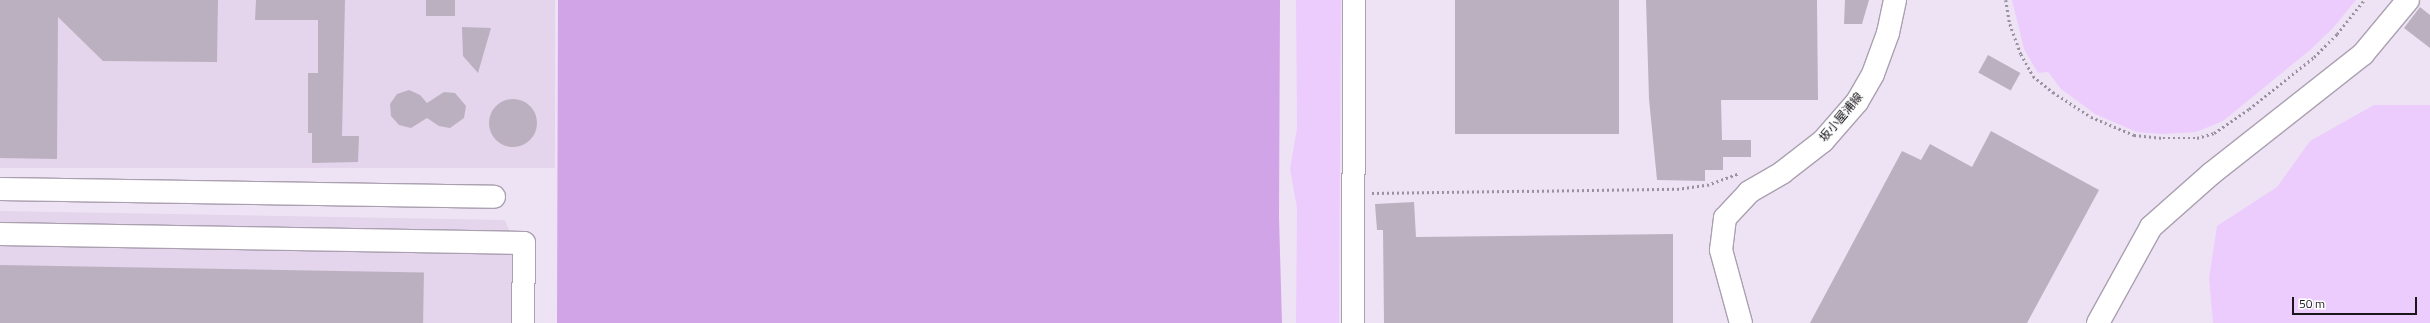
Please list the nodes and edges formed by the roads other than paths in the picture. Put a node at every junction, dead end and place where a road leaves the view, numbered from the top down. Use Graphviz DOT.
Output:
graph roads {
  1 [pos="1354,0"];
  2 [pos="1895,0"];
  3 [pos="2408,0"];
  4 [pos="0,188"];
  5 [pos="494,197"];
  6 [pos="0,234"];
  7 [pos="523,323"];
  8 [pos="1353,323"];
  9 [pos="1741,323"];
  10 [pos="2098,323"];
  1 -- 8 [label="street"];
  2 -- 9 [label="street, 坂小屋浦線"];
  3 -- 10 [label="street"];
  4 -- 5 [label="street"];
  6 -- 7 [label="street"];
}
